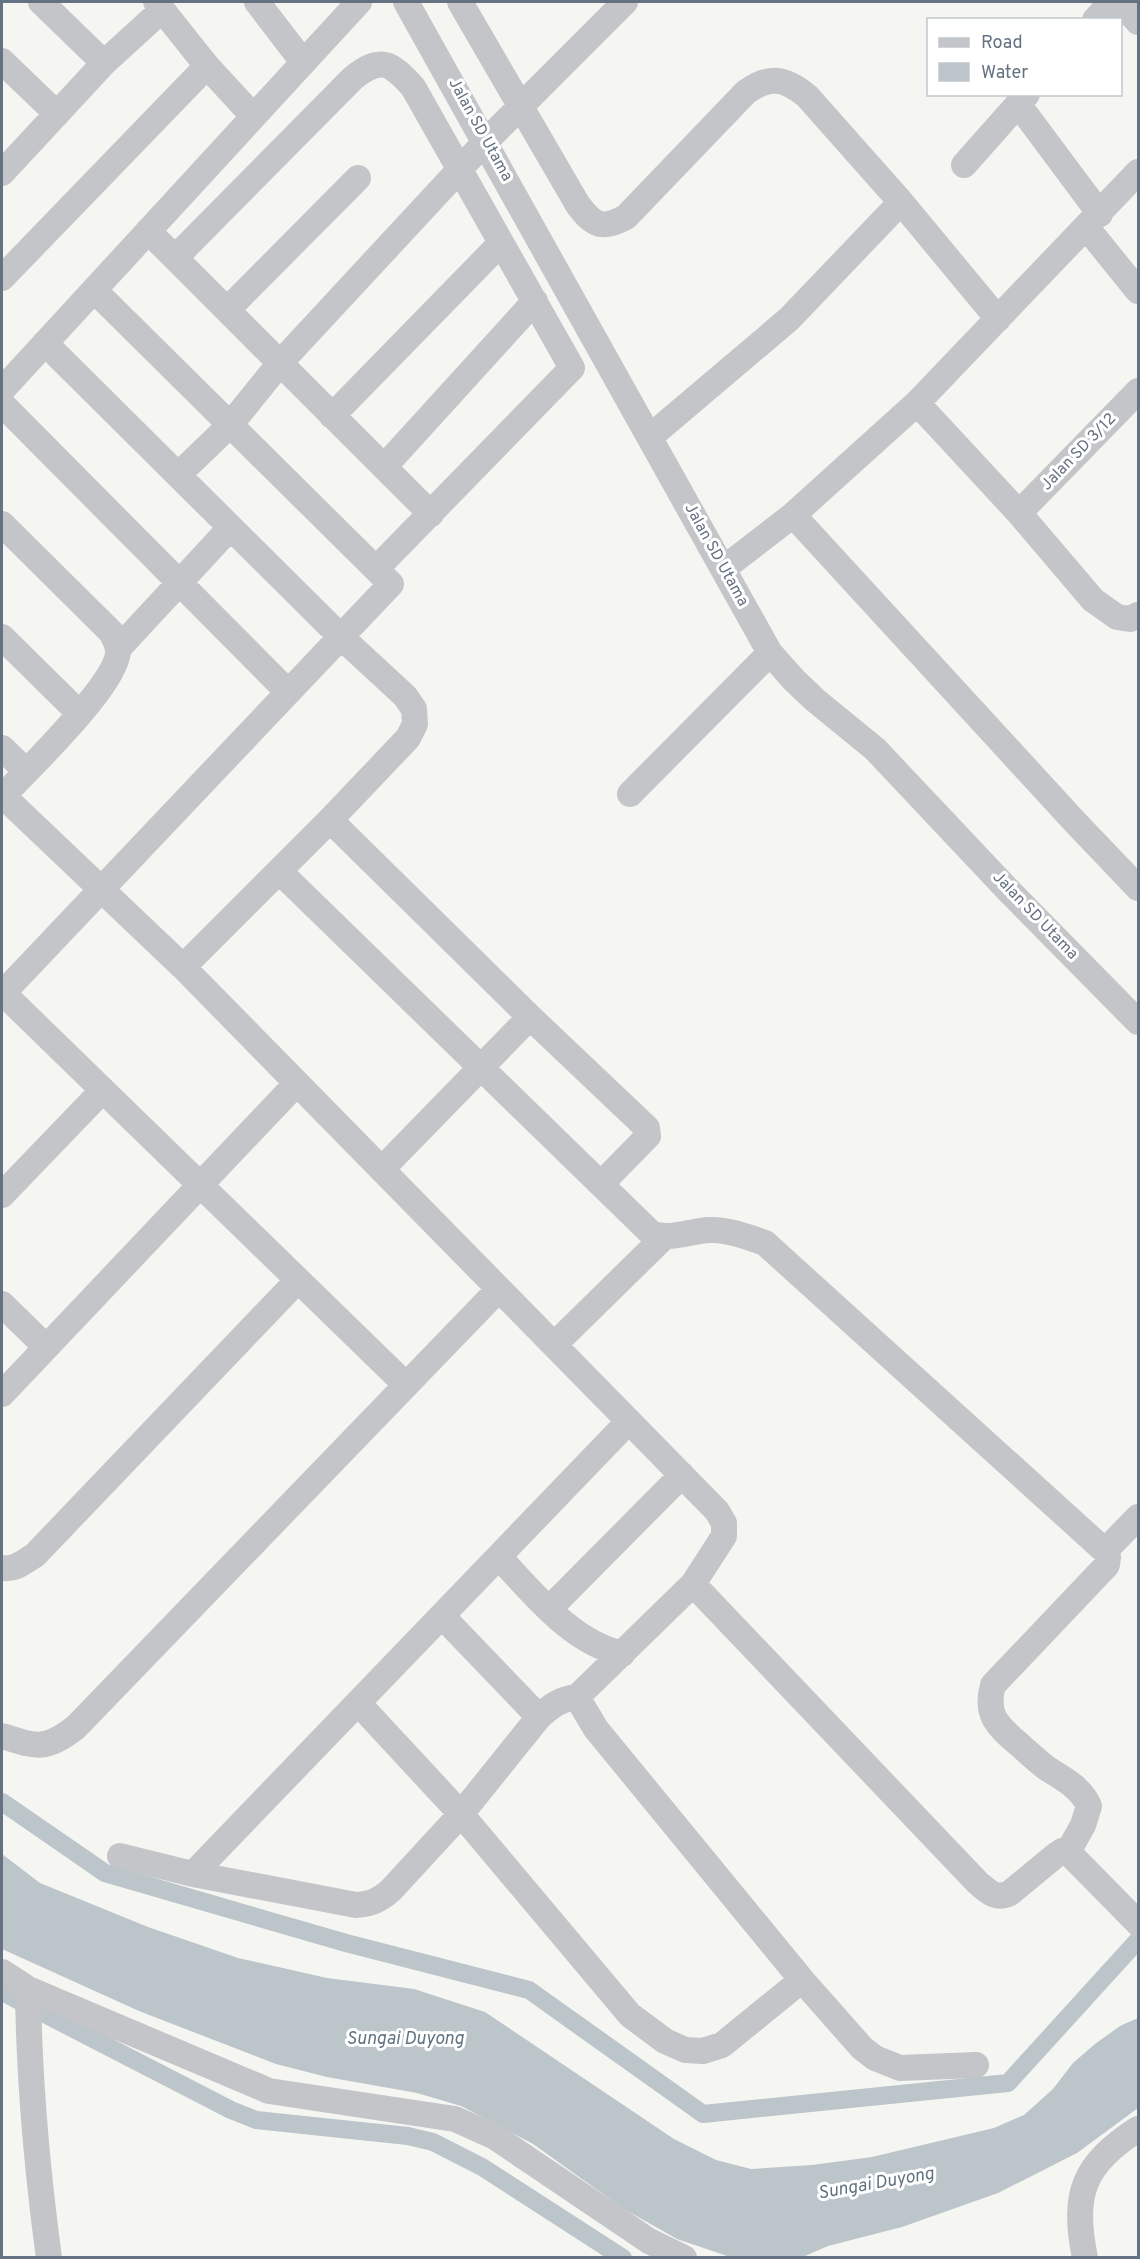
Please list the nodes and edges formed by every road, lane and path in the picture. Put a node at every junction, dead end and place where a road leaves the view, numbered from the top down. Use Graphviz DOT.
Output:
graph roads {
  1 [pos="41,2"];
  2 [pos="257,2"];
  3 [pos="358,2"];
  4 [pos="406,2"];
  5 [pos="460,2"];
  6 [pos="624,2"];
  7 [pos="159,6"];
  8 [pos="1097,18"];
  9 [pos="1138,22"];
  10 [pos="2,61"];
  11 [pos="303,62"];
  12 [pos="104,63"];
  13 [pos="207,66"];
  14 [pos="1022,100"];
  15 [pos="521,107"];
  16 [pos="57,114"];
  17 [pos="253,116"];
  18 [pos="486,141"];
  19 [pos="964,165"];
  20 [pos="3,168"];
  21 [pos="459,170"];
  22 [pos="1138,172"];
  23 [pos="358,178"];
  24 [pos="901,202"];
  25 [pos="1093,221"];
  26 [pos="148,231"];
  27 [pos="501,243"];
  28 [pos="175,258"];
  29 [pos="3,274"];
  30 [pos="94,290"];
  31 [pos="1138,291"];
  32 [pos="536,302"];
  33 [pos="226,310"];
  34 [pos="998,319"];
  35 [pos="45,343"];
  36 [pos="280,363"];
  37 [pos="2,390"];
  38 [pos="1138,391"];
  39 [pos="917,403"];
  40 [pos="2,404"];
  41 [pos="332,416"];
  42 [pos="230,425"];
  43 [pos="651,436"];
  44 [pos="384,467"];
  45 [pos="179,474"];
  46 [pos="1019,513"];
  47 [pos="430,514"];
  48 [pos="794,515"];
  49 [pos="2,524"];
  50 [pos="230,528"];
  51 [pos="723,568"];
  52 [pos="383,577"];
  53 [pos="179,582"];
  54 [pos="1138,615"];
  55 [pos="340,636"];
  56 [pos="2,637"];
  57 [pos="118,649"];
  58 [pos="770,653"];
  59 [pos="288,692"];
  60 [pos="80,714"];
  61 [pos="2,748"];
  62 [pos="26,771"];
  63 [pos="630,794"];
  64 [pos="2,795"];
  65 [pos="330,820"];
  66 [pos="279,871"];
  67 [pos="101,888"];
  68 [pos="1138,888"];
  69 [pos="183,967"];
  70 [pos="2,993"];
  71 [pos="530,1017"];
  72 [pos="1138,1022"];
  73 [pos="481,1067"];
  74 [pos="297,1083"];
  75 [pos="103,1090"];
  76 [pos="382,1169"];
  77 [pos="601,1184"];
  78 [pos="201,1185"];
  79 [pos="2,1195"];
  80 [pos="664,1237"];
  81 [pos="298,1280"];
  82 [pos="500,1289"];
  83 [pos="2,1304"];
  84 [pos="554,1345"];
  85 [pos="46,1347"];
  86 [pos="406,1385"];
  87 [pos="2,1394"];
  88 [pos="629,1421"];
  89 [pos="682,1475"];
  90 [pos="1138,1516"];
  91 [pos="1105,1551"];
  92 [pos="499,1557"];
  93 [pos="2,1568"];
  94 [pos="693,1584"];
  95 [pos="549,1609"];
  96 [pos="442,1616"];
  97 [pos="622,1654"];
  98 [pos="577,1697"];
  99 [pos="359,1704"];
  100 [pos="539,1717"];
  101 [pos="2,1736"];
  102 [pos="461,1814"];
  103 [pos="1068,1852"];
  104 [pos="120,1856"];
  105 [pos="193,1874"];
  106 [pos="1138,1923"];
  107 [pos="2,1972"];
  108 [pos="802,1980"];
  109 [pos="28,1996"];
  110 [pos="976,2065"];
  111 [pos="1138,2129"];
  112 [pos="50,2258"];
  113 [pos="684,2258"];
  114 [pos="1085,2258"];
  1 -- 12 [label="street"];
  2 -- 11 [label="street"];
  3 -- 11 [label="street"];
  4 -- 18 [label="street, Jalan SD Utama"];
  5 -- 15 [label="street"];
  6 -- 15 [label="street"];
  7 -- 12 [label="street"];
  7 -- 13 [label="street"];
  8 -- 9 [label="street"];
  10 -- 16 [label="street"];
  11 -- 17 [label="street"];
  12 -- 16 [label="street"];
  13 -- 17 [label="street"];
  13 -- 29 [label="street"];
  14 -- 19 [label="street"];
  14 -- 25 [label="street"];
  15 -- 18 [label="street"];
  15 -- 24 [label="street"];
  16 -- 20 [label="street"];
  17 -- 26 [label="street"];
  18 -- 21 [label="street"];
  18 -- 43 [label="street, Jalan SD Utama"];
  21 -- 27 [label="street"];
  21 -- 28 [label="street"];
  21 -- 36 [label="street"];
  22 -- 25 [label="street"];
  23 -- 33 [label="street"];
  24 -- 34 [label="street"];
  24 -- 43 [label="street"];
  25 -- 31 [label="street"];
  25 -- 34 [label="street"];
  26 -- 28 [label="street"];
  26 -- 30 [label="street"];
  27 -- 32 [label="street"];
  27 -- 41 [label="street"];
  28 -- 33 [label="street"];
  30 -- 35 [label="street"];
  30 -- 42 [label="street"];
  32 -- 44 [label="street"];
  32 -- 47 [label="street"];
  33 -- 36 [label="street"];
  34 -- 39 [label="street"];
  35 -- 37 [label="street"];
  35 -- 45 [label="street"];
  36 -- 41 [label="street"];
  36 -- 42 [label="street"];
  38 -- 46 [label="street, Jalan SD 3/12"];
  39 -- 46 [label="street"];
  39 -- 48 [label="street"];
  40 -- 53 [label="street"];
  41 -- 44 [label="street"];
  42 -- 45 [label="street"];
  42 -- 52 [label="street"];
  43 -- 51 [label="street, Jalan SD Utama"];
  44 -- 47 [label="street"];
  45 -- 50 [label="street"];
  46 -- 54 [label="street"];
  47 -- 52 [label="street"];
  48 -- 51 [label="street"];
  48 -- 68 [label="street"];
  49 -- 57 [label="street"];
  50 -- 53 [label="street"];
  50 -- 55 [label="street"];
  51 -- 58 [label="street, Jalan SD Utama"];
  52 -- 55 [label="street"];
  53 -- 57 [label="street"];
  53 -- 59 [label="street"];
  55 -- 59 [label="street"];
  55 -- 65 [label="street"];
  56 -- 60 [label="street"];
  57 -- 60 [label="street"];
  58 -- 63 [label="street"];
  58 -- 72 [label="street, Jalan SD Utama"];
  59 -- 67 [label="street"];
  60 -- 62 [label="street"];
  61 -- 62 [label="street"];
  62 -- 64 [label="street"];
  64 -- 67 [label="street"];
  65 -- 66 [label="street"];
  65 -- 71 [label="street"];
  66 -- 69 [label="street"];
  66 -- 73 [label="street"];
  67 -- 69 [label="street"];
  67 -- 70 [label="street"];
  69 -- 74 [label="street"];
  70 -- 75 [label="street"];
  71 -- 73 [label="street"];
  71 -- 77 [label="street"];
  73 -- 76 [label="street"];
  73 -- 77 [label="street"];
  74 -- 76 [label="street"];
  74 -- 78 [label="street"];
  75 -- 78 [label="street"];
  75 -- 79 [label="street"];
  76 -- 82 [label="street"];
  77 -- 80 [label="street"];
  78 -- 81 [label="street"];
  78 -- 85 [label="street"];
  80 -- 84 [label="street"];
  80 -- 91 [label="street"];
  81 -- 86 [label="street"];
  81 -- 93 [label="street"];
  82 -- 84 [label="street"];
  82 -- 86 [label="street"];
  83 -- 85 [label="street"];
  84 -- 88 [label="street"];
  85 -- 87 [label="street"];
  86 -- 101 [label="street"];
  88 -- 89 [label="street"];
  88 -- 92 [label="street"];
  89 -- 94 [label="street"];
  89 -- 95 [label="street"];
  90 -- 91 [label="street"];
  91 -- 103 [label="street"];
  92 -- 95 [label="street"];
  92 -- 96 [label="street"];
  94 -- 97 [label="street"];
  94 -- 103 [label="street"];
  95 -- 97 [label="street"];
  96 -- 99 [label="street"];
  96 -- 100 [label="street"];
  97 -- 98 [label="street"];
  98 -- 100 [label="street"];
  98 -- 108 [label="street"];
  99 -- 102 [label="street"];
  99 -- 105 [label="street"];
  100 -- 102 [label="street"];
  102 -- 105 [label="street"];
  102 -- 108 [label="street"];
  103 -- 106 [label="street"];
  104 -- 105 [label="street"];
  107 -- 109 [label="street"];
  108 -- 110 [label="street"];
  109 -- 112 [label="street"];
  109 -- 113 [label="street"];
  111 -- 114 [label="street"];
}
